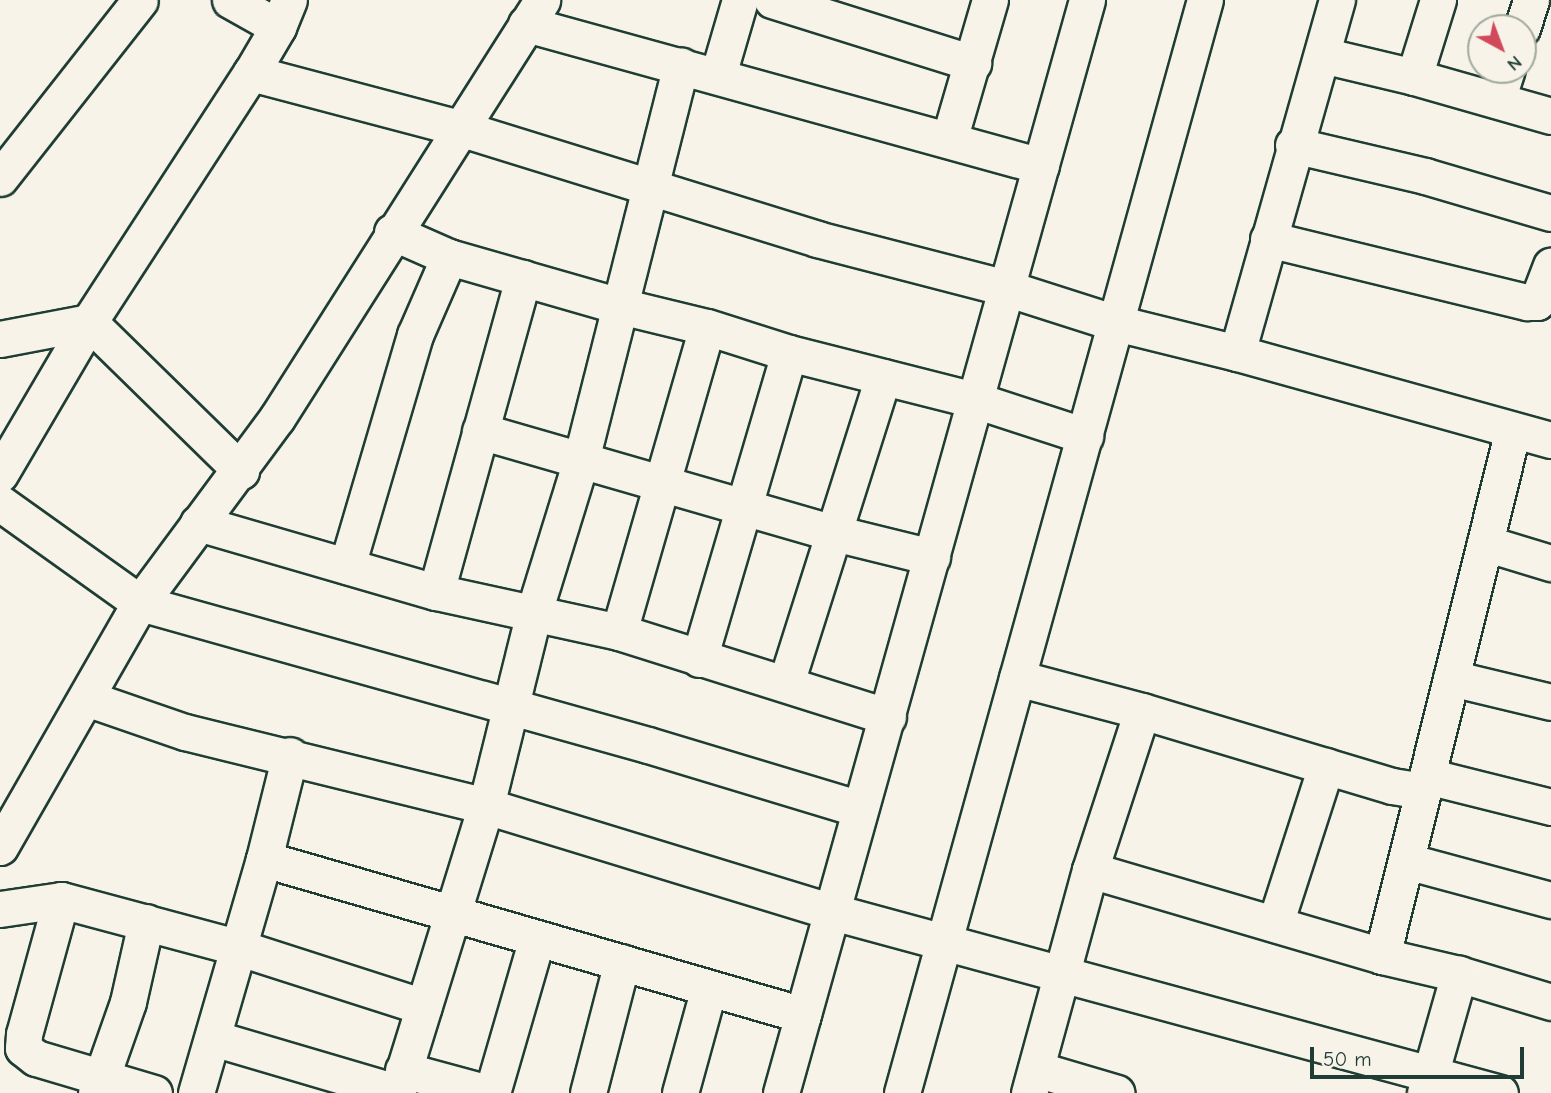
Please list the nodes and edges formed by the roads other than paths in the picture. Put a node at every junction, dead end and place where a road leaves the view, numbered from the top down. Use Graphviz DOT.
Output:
graph roads {
  1 [pos="139,0"];
  2 [pos="230,0"];
  3 [pos="740,0"];
  4 [pos="772,0"];
  5 [pos="990,0"];
  6 [pos="1087,0"];
  7 [pos="1205,0"];
  8 [pos="1337,0"];
  9 [pos="1438,0"];
  10 [pos="534,12"];
  11 [pos="283,13"];
  12 [pos="1322,55"];
  13 [pos="973,64"];
  14 [pos="681,65"];
  15 [pos="251,72"];
  16 [pos="718,75"];
  17 [pos="1414,77"];
  18 [pos="1502,85"];
  19 [pos="1551,116"];
  20 [pos="459,128"];
  21 [pos="949,140"];
  22 [pos="1293,145"];
  23 [pos="1041,166"];
  24 [pos="0,178"];
  25 [pos="650,185"];
  26 [pos="1551,213"];
  27 [pos="392,232"];
  28 [pos="1268,239"];
  29 [pos="449,257"];
  30 [pos="1550,274"];
  31 [pos="523,278"];
  32 [pos="1006,288"];
  33 [pos="620,306"];
  34 [pos="89,322"];
  35 [pos="1116,323"];
  36 [pos="706,327"];
  37 [pos="0,339"];
  38 [pos="789,353"];
  39 [pos="1237,353"];
  40 [pos="883,377"];
  41 [pos="975,400"];
  42 [pos="1513,430"];
  43 [pos="480,431"];
  44 [pos="1085,436"];
  45 [pos="1551,440"];
  46 [pos="581,460"];
  47 [pos="241,471"];
  48 [pos="0,474"];
  49 [pos="662,481"];
  50 [pos="0,503"];
  51 [pos="745,507"];
  52 [pos="198,523"];
  53 [pos="834,533"];
  54 [pos="1485,543"];
  55 [pos="932,557"];
  56 [pos="1551,563"];
  57 [pos="347,566"];
  58 [pos="436,592"];
  59 [pos="140,603"];
  60 [pos="534,612"];
  61 [pos="619,632"];
  62 [pos="699,659"];
  63 [pos="1017,678"];
  64 [pos="1451,678"];
  65 [pos="786,683"];
  66 [pos="86,698"];
  67 [pos="1551,701"];
  68 [pos="508,706"];
  69 [pos="1142,711"];
  70 [pos="888,717"];
  71 [pos="290,755"];
  72 [pos="1326,766"];
  73 [pos="1425,783"];
  74 [pos="486,806"];
  75 [pos="1551,807"];
  76 [pos="860,809"];
  77 [pos="0,847"];
  78 [pos="264,859"];
  79 [pos="1406,861"];
  80 [pos="1090,870"];
  81 [pos="61,900"];
  82 [pos="1551,900"];
  83 [pos="0,909"];
  84 [pos="833,912"];
  85 [pos="453,913"];
  86 [pos="146,922"];
  87 [pos="1275,923"];
  88 [pos="537,938"];
  89 [pos="942,941"];
  90 [pos="237,947"];
  91 [pos="1382,956"];
  92 [pos="622,962"];
  93 [pos="1460,974"];
  94 [pos="1062,975"];
  95 [pos="709,988"];
  96 [pos="1551,1002"];
  97 [pos="424,1007"];
  98 [pos="803,1015"];
  99 [pos="214,1038"];
  100 [pos="1033,1081"];
  101 [pos="1428,1083"];
  102 [pos="98,1085"];
  103 [pos="399,1085"];
  104 [pos="154,1093"];
  105 [pos="196,1093"];
  106 [pos="490,1093"];
  107 [pos="588,1093"];
  108 [pos="680,1093"];
  109 [pos="781,1093"];
  110 [pos="902,1093"];
  111 [pos="1117,1093"];
  112 [pos="1500,1093"];
  1 -- 24 [label="street"];
  2 -- 11 [label="street"];
  3 -- 16 [label="street"];
  4 -- 13 [label="street"];
  5 -- 13 [label="street"];
  6 -- 23 [label="street"];
  7 -- 35 [label="street"];
  8 -- 12 [label="street"];
  9 -- 17 [label="street"];
  10 -- 14 [label="street"];
  10 -- 20 [label="street"];
  11 -- 15 [label="street"];
  12 -- 17 [label="street"];
  12 -- 22 [label="street"];
  13 -- 21 [label="street"];
  14 -- 16 [label="street"];
  14 -- 25 [label="street"];
  15 -- 20 [label="street"];
  15 -- 34 [label="street"];
  16 -- 21 [label="street"];
  17 -- 18 [label="street"];
  18 -- 19 [label="street"];
  20 -- 25 [label="street"];
  20 -- 27 [label="street"];
  21 -- 23 [label="street"];
  22 -- 26 [label="street"];
  22 -- 28 [label="street"];
  23 -- 32 [label="street"];
  25 -- 32 [label="street"];
  25 -- 33 [label="street"];
  27 -- 29 [label="street"];
  27 -- 47 [label="street"];
  28 -- 30 [label="street"];
  28 -- 39 [label="street"];
  29 -- 31 [label="street"];
  29 -- 57 [label="street"];
  31 -- 33 [label="street"];
  31 -- 43 [label="street"];
  32 -- 35 [label="street"];
  32 -- 41 [label="street"];
  33 -- 36 [label="street"];
  33 -- 46 [label="street"];
  34 -- 37 [label="street"];
  34 -- 47 [label="street"];
  34 -- 48 [label="street"];
  35 -- 39 [label="street"];
  35 -- 44 [label="street"];
  36 -- 38 [label="street"];
  36 -- 49 [label="street"];
  38 -- 40 [label="street"];
  38 -- 51 [label="street"];
  39 -- 42 [label="street"];
  40 -- 41 [label="street"];
  40 -- 53 [label="street"];
  41 -- 44 [label="street"];
  41 -- 55 [label="street"];
  42 -- 45 [label="street"];
  42 -- 54 [label="street"];
  43 -- 46 [label="street"];
  43 -- 58 [label="street"];
  44 -- 63 [label="street"];
  46 -- 49 [label="street"];
  46 -- 60 [label="street"];
  47 -- 52 [label="street"];
  49 -- 51 [label="street"];
  49 -- 61 [label="street"];
  50 -- 59 [label="street"];
  51 -- 53 [label="street"];
  51 -- 62 [label="street"];
  52 -- 57 [label="street"];
  52 -- 59 [label="street"];
  53 -- 55 [label="street"];
  53 -- 65 [label="street"];
  54 -- 56 [label="street"];
  54 -- 64 [label="street"];
  55 -- 70 [label="street"];
  57 -- 58 [label="street"];
  58 -- 60 [label="street"];
  59 -- 66 [label="street"];
  59 -- 68 [label="street"];
  60 -- 61 [label="street"];
  60 -- 68 [label="street"];
  61 -- 62 [label="street"];
  62 -- 65 [label="street"];
  63 -- 69 [label="street"];
  63 -- 89 [label="street"];
  64 -- 67 [label="street"];
  64 -- 73 [label="street"];
  65 -- 70 [label="street"];
  66 -- 71 [label="street"];
  66 -- 77 [label="street"];
  68 -- 74 [label="street"];
  68 -- 76 [label="street"];
  69 -- 72 [label="street"];
  69 -- 80 [label="street"];
  70 -- 76 [label="street"];
  71 -- 74 [label="street"];
  71 -- 78 [label="street"];
  72 -- 73 [label="street"];
  72 -- 87 [label="street"];
  73 -- 75 [label="street"];
  73 -- 79 [label="street"];
  74 -- 84 [label="street"];
  74 -- 85 [label="street"];
  76 -- 84 [label="street"];
  78 -- 85 [label="street"];
  78 -- 90 [label="street"];
  79 -- 82 [label="street"];
  79 -- 91 [label="street"];
  80 -- 87 [label="street"];
  80 -- 94 [label="street"];
  81 -- 83 [label="street"];
  81 -- 86 [label="street"];
  81 -- 102 [label="street"];
  84 -- 89 [label="street"];
  84 -- 98 [label="street"];
  85 -- 88 [label="street"];
  85 -- 97 [label="street"];
  86 -- 90 [label="street"];
  86 -- 102 [label="street"];
  87 -- 91 [label="street"];
  88 -- 92 [label="street"];
  88 -- 106 [label="street"];
  89 -- 94 [label="street"];
  89 -- 110 [label="street"];
  90 -- 97 [label="street"];
  90 -- 99 [label="street"];
  91 -- 93 [label="street"];
  92 -- 95 [label="street"];
  92 -- 107 [label="street"];
  93 -- 96 [label="street"];
  93 -- 101 [label="street"];
  94 -- 100 [label="street"];
  94 -- 101 [label="street"];
  95 -- 98 [label="street"];
  95 -- 108 [label="street"];
  97 -- 103 [label="street"];
  98 -- 109 [label="street"];
  99 -- 103 [label="street"];
  99 -- 105 [label="street"];
  100 -- 111 [label="street"];
  101 -- 112 [label="street"];
  102 -- 104 [label="street"];
  103 -- 106 [label="street"];
}
